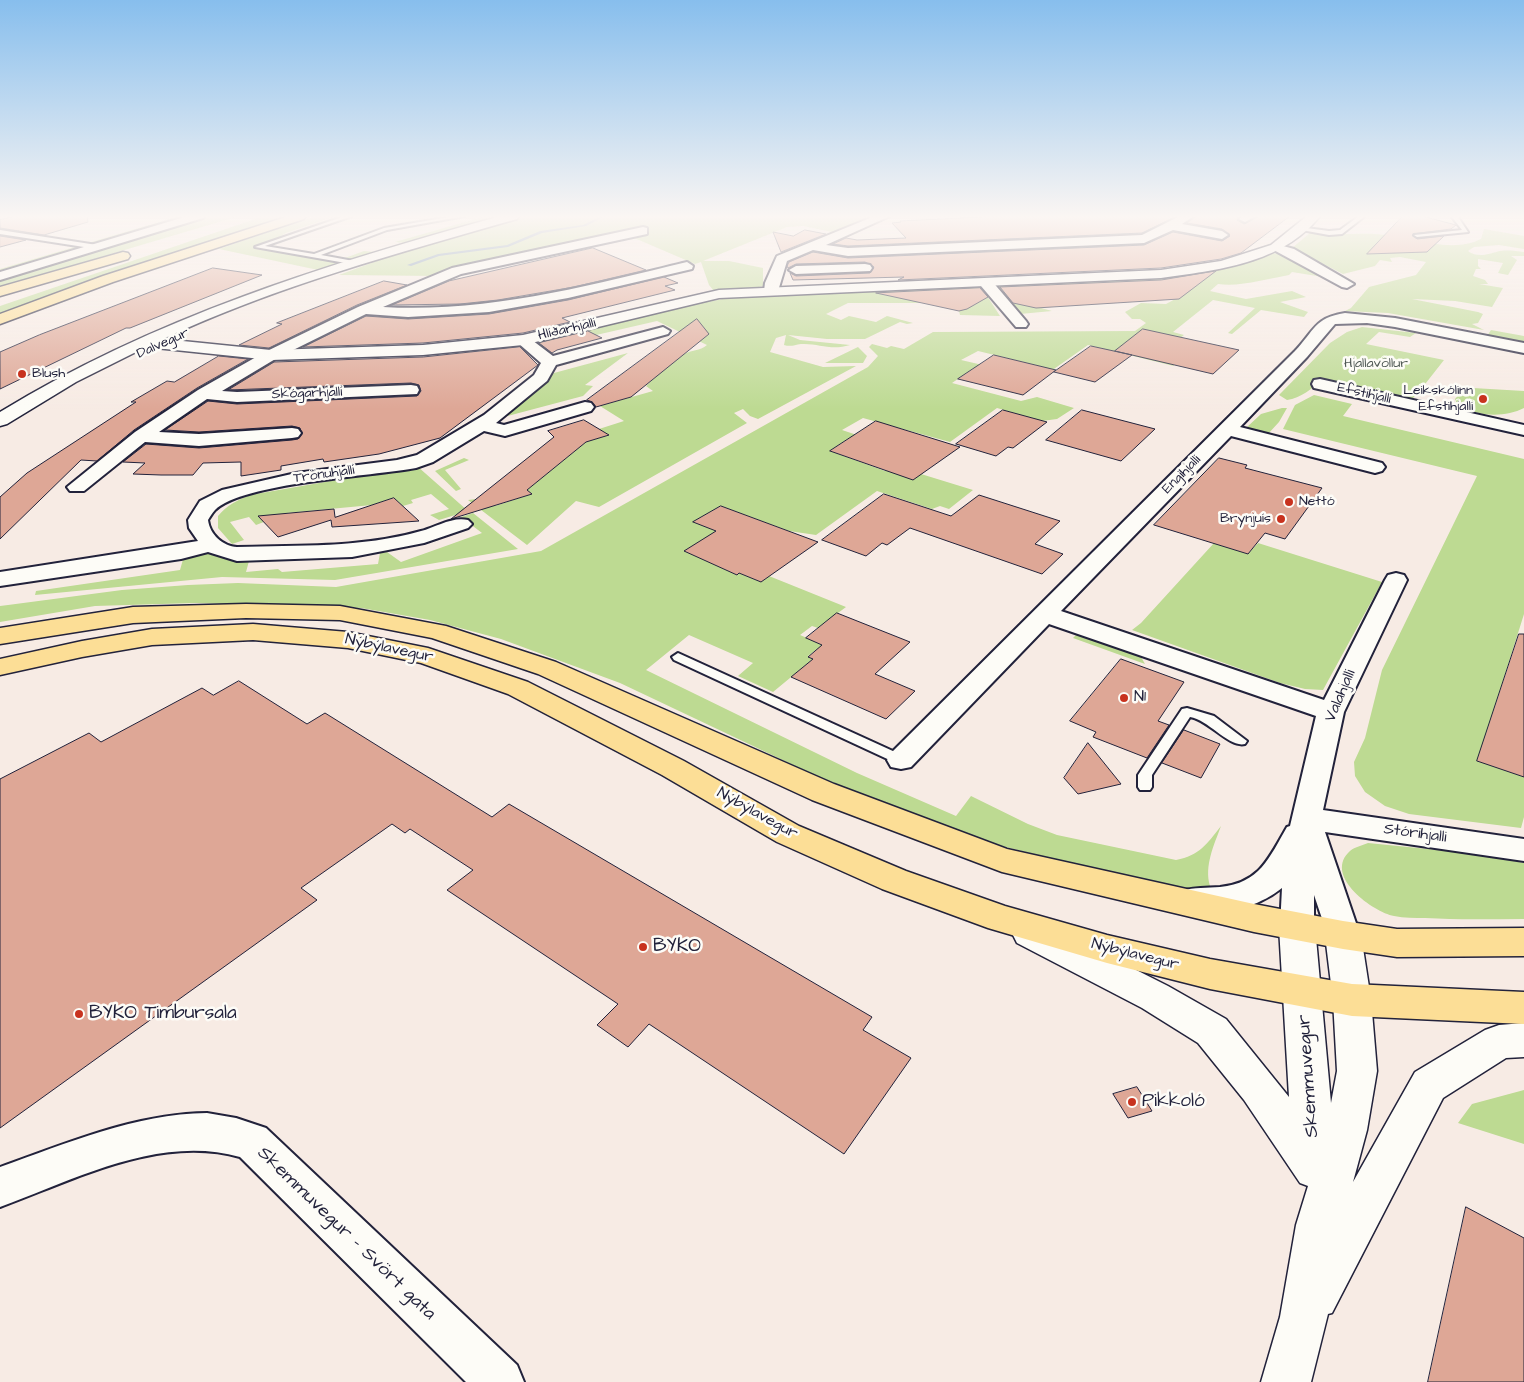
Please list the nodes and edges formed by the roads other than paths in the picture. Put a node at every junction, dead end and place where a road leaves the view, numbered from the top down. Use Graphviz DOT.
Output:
graph roads {
  1 [pos="41,280"];
  2 [pos="59,280"];
  3 [pos="104,280"];
  4 [pos="125,280"];
  5 [pos="308,280"];
  6 [pos="434,280"];
  7 [pos="622,280"];
  8 [pos="773,280"];
  9 [pos="1035,280"];
  10 [pos="1341,280"];
  11 [pos="986,283"];
  12 [pos="1347,284"];
  13 [pos="772,291"];
  14 [pos="0,292"];
  15 [pos="0,301"];
  16 [pos="363,310"];
  17 [pos="0,319"];
  18 [pos="1021,324"];
  19 [pos="0,330"];
  20 [pos="663,332"];
  21 [pos="523,340"];
  22 [pos="154,343"];
  23 [pos="1524,348"];
  24 [pos="270,356"];
  25 [pos="550,362"];
  26 [pos="1320,384"];
  27 [pos="411,390"];
  28 [pos="204,394"];
  29 [pos="585,407"];
  30 [pos="0,420"];
  31 [pos="481,425"];
  32 [pos="1227,429"];
  33 [pos="1524,430"];
  34 [pos="0,433"];
  35 [pos="292,433"];
  36 [pos="141,436"];
  37 [pos="1375,467"];
  38 [pos="77,487"];
  39 [pos="461,524"];
  40 [pos="211,545"];
  41 [pos="0,579"];
  42 [pos="1396,580"];
  43 [pos="1045,614"];
  44 [pos="0,636"];
  45 [pos="678,657"];
  46 [pos="0,667"];
  47 [pos="1331,712"];
  48 [pos="1240,741"];
  49 [pos="901,760"];
  50 [pos="1144,787"];
  51 [pos="1306,818"];
  52 [pos="1524,850"];
  53 [pos="1166,898"];
  54 [pos="1000,918"];
  55 [pos="1297,927"];
  56 [pos="1343,935"];
  57 [pos="1524,942"];
  58 [pos="1303,991"];
  59 [pos="1352,1000"];
  60 [pos="1524,1008"];
  61 [pos="1524,1040"];
  62 [pos="1315,1168"];
  63 [pos="0,1187"];
  64 [pos="1319,1225"];
  65 [pos="1304,1317"];
  66 [pos="500,1382"];
  67 [pos="1286,1382"];
  1 -- 14 [label="main road"];
  2 -- 15 [label="main road"];
  3 -- 17 [label="main road"];
  4 -- 19 [label="main road"];
  5 -- 22 [label="street, Dalvegur"];
  6 -- 16 [label="street"];
  7 -- 16 [label="street"];
  8 -- 13 [label="street"];
  9 -- 11 [label="street, Hlíðarhjalli"];
  10 -- 12 [label="street"];
  11 -- 13 [label="street, Hlíðarhjalli"];
  11 -- 18 [label="street"];
  13 -- 21 [label="street, Hlíðarhjalli"];
  16 -- 24 [label="street"];
  20 -- 25 [label="street"];
  21 -- 24 [label="street, Hlíðarhjalli"];
  21 -- 25 [label="street"];
  22 -- 24 [label="street, Hlíðarhjalli"];
  22 -- 30 [label="street, Dalvegur"];
  22 -- 34 [label="street, Dalvegur"];
  23 -- 32 [label="street, Engihjalli"];
  24 -- 28 [label="street"];
  25 -- 31 [label="street, Trönuhjalli"];
  26 -- 33 [label="street, Efstihjalli"];
  27 -- 28 [label="street, Skógarhjalli"];
  28 -- 36 [label="street"];
  29 -- 31 [label="street"];
  31 -- 40 [label="street, Trönuhjalli"];
  32 -- 37 [label="street"];
  32 -- 43 [label="street, Engihjalli"];
  35 -- 36 [label="street"];
  36 -- 38 [label="street"];
  39 -- 40 [label="street"];
  40 -- 41 [label="street"];
  42 -- 47 [label="street, Valahjalli"];
  43 -- 47 [label="street"];
  43 -- 49 [label="street, Engihjalli"];
  44 -- 53 [label="main road, Nýbýlavegur"];
  45 -- 49 [label="lane"];
  46 -- 54 [label="main road, Nýbýlavegur"];
  47 -- 51 [label="street, Valahjalli"];
  48 -- 50 [label="lane"];
  51 -- 52 [label="street, Stórihjalli"];
  51 -- 53 [label="street, Nýbýlavegur"];
  51 -- 55 [label="street, Valahjalli"];
  51 -- 56 [label="street"];
  53 -- 55 [label="main road, Nýbýlavegur"];
  54 -- 58 [label="main road, Nýbýlavegur"];
  54 -- 62 [label="street"];
  55 -- 56 [label="main road, Nýbýlavegur"];
  55 -- 58 [label="street, Skemmuvegur"];
  56 -- 57 [label="main road, Nýbýlavegur"];
  56 -- 59 [label="street"];
  58 -- 59 [label="main road, Nýbýlavegur"];
  58 -- 62 [label="street, Skemmuvegur"];
  59 -- 60 [label="main road, Nýbýlavegur"];
  59 -- 64 [label="street, Skemmuvegur"];
  61 -- 65 [label="street"];
  62 -- 64 [label="street, Skemmuvegur"];
  63 -- 66 [label="street, Skemmuvegur - Svört gata"];
  64 -- 65 [label="street, Skemmuvegur"];
  65 -- 67 [label="street, Skemmuvegur"];
}
